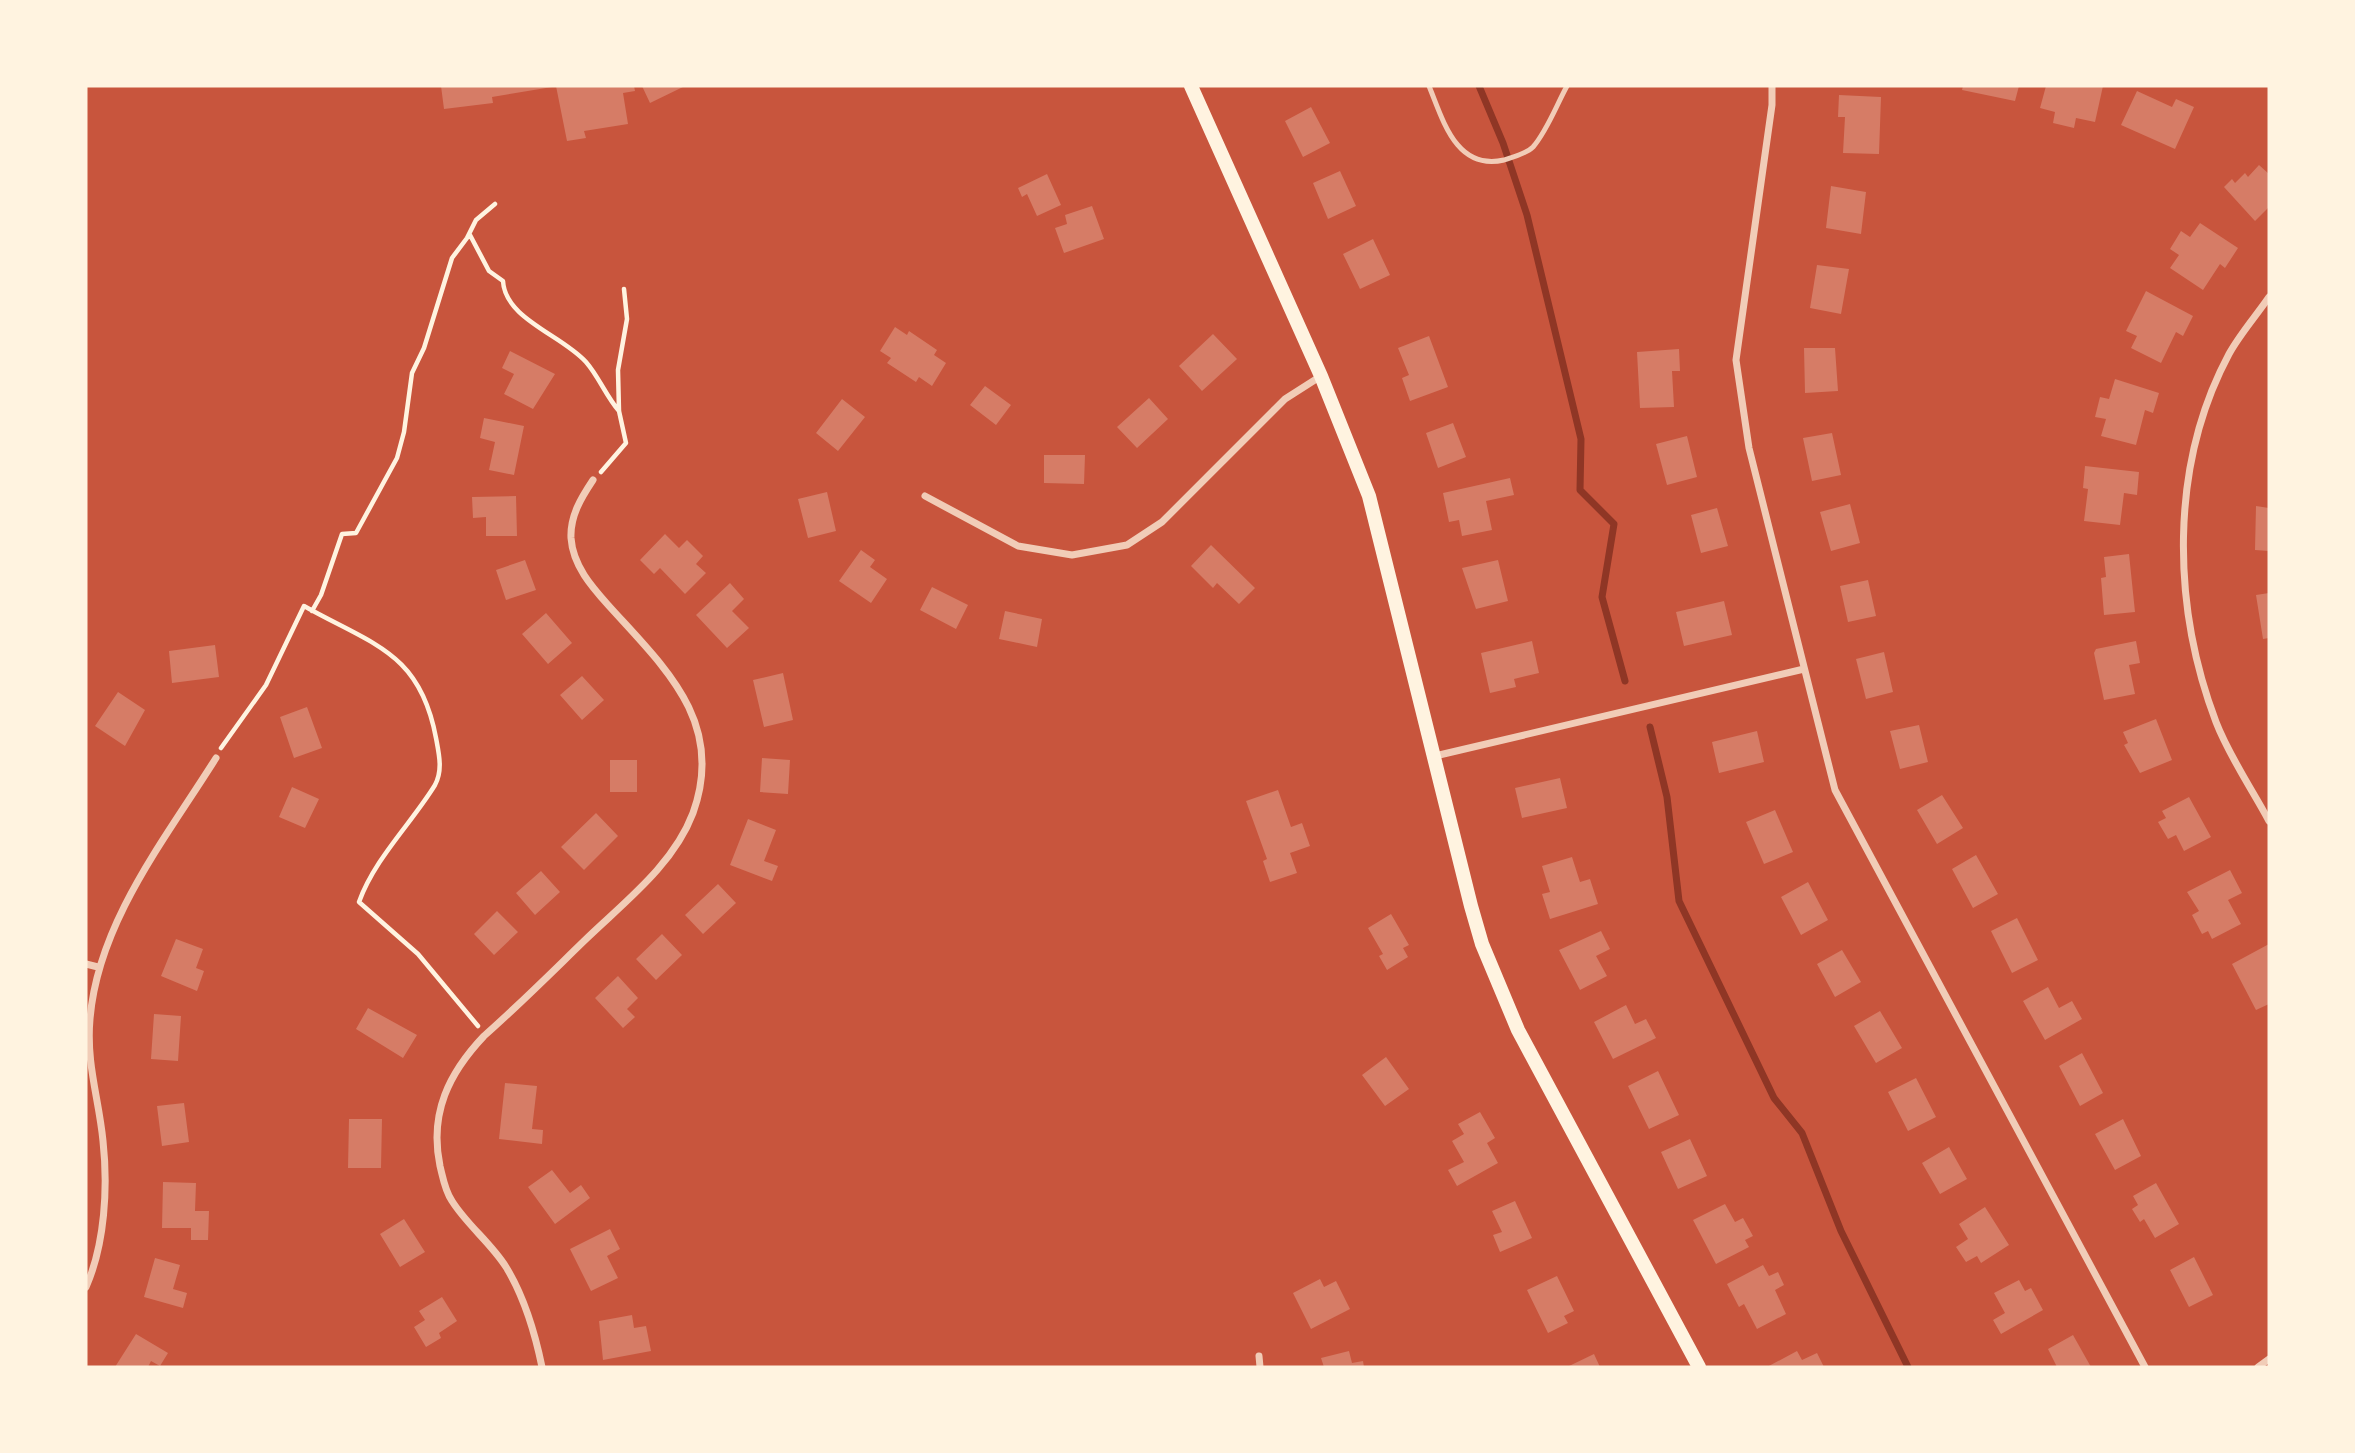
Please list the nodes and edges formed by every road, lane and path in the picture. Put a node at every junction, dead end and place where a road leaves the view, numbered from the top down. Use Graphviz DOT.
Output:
graph roads {
  1 [pos="1191,86"];
  2 [pos="1429,86"];
  3 [pos="1567,86"];
  4 [pos="1772,86"];
  5 [pos="495,204"];
  6 [pos="470,234"];
  7 [pos="624,289"];
  8 [pos="2269,297"];
  9 [pos="1321,376"];
  10 [pos="620,411"];
  11 [pos="593,480"];
  12 [pos="925,496"];
  13 [pos="312,611"];
  14 [pos="1804,669"];
  15 [pos="232,730"];
  16 [pos="1435,756"];
  17 [pos="216,758"];
  18 [pos="2269,821"];
  19 [pos="86,964"];
  20 [pos="98,967"];
  21 [pos="485,1035"];
  22 [pos="86,1287"];
  23 [pos="1259,1356"];
  24 [pos="2269,1359"];
  25 [pos="542,1367"];
  26 [pos="1260,1367"];
  27 [pos="1699,1367"];
  28 [pos="2146,1367"];
  29 [pos="2258,1367"];
  1 -- 9 [label="main road"];
  2 -- 3 [label="lane"];
  4 -- 14 [label="street"];
  5 -- 6 [label="path"];
  6 -- 10 [label="path"];
  6 -- 13 [label="path"];
  7 -- 10 [label="path"];
  8 -- 18 [label="street"];
  9 -- 12 [label="street"];
  9 -- 16 [label="main road"];
  10 -- 11 [label="path"];
  11 -- 21 [label="street"];
  13 -- 15 [label="path"];
  13 -- 21 [label="path"];
  14 -- 16 [label="street"];
  14 -- 28 [label="street"];
  16 -- 27 [label="main road"];
  17 -- 20 [label="street"];
  19 -- 20 [label="street"];
  20 -- 22 [label="street"];
  21 -- 25 [label="street"];
  23 -- 26 [label="street"];
  24 -- 29 [label="street"];
}
